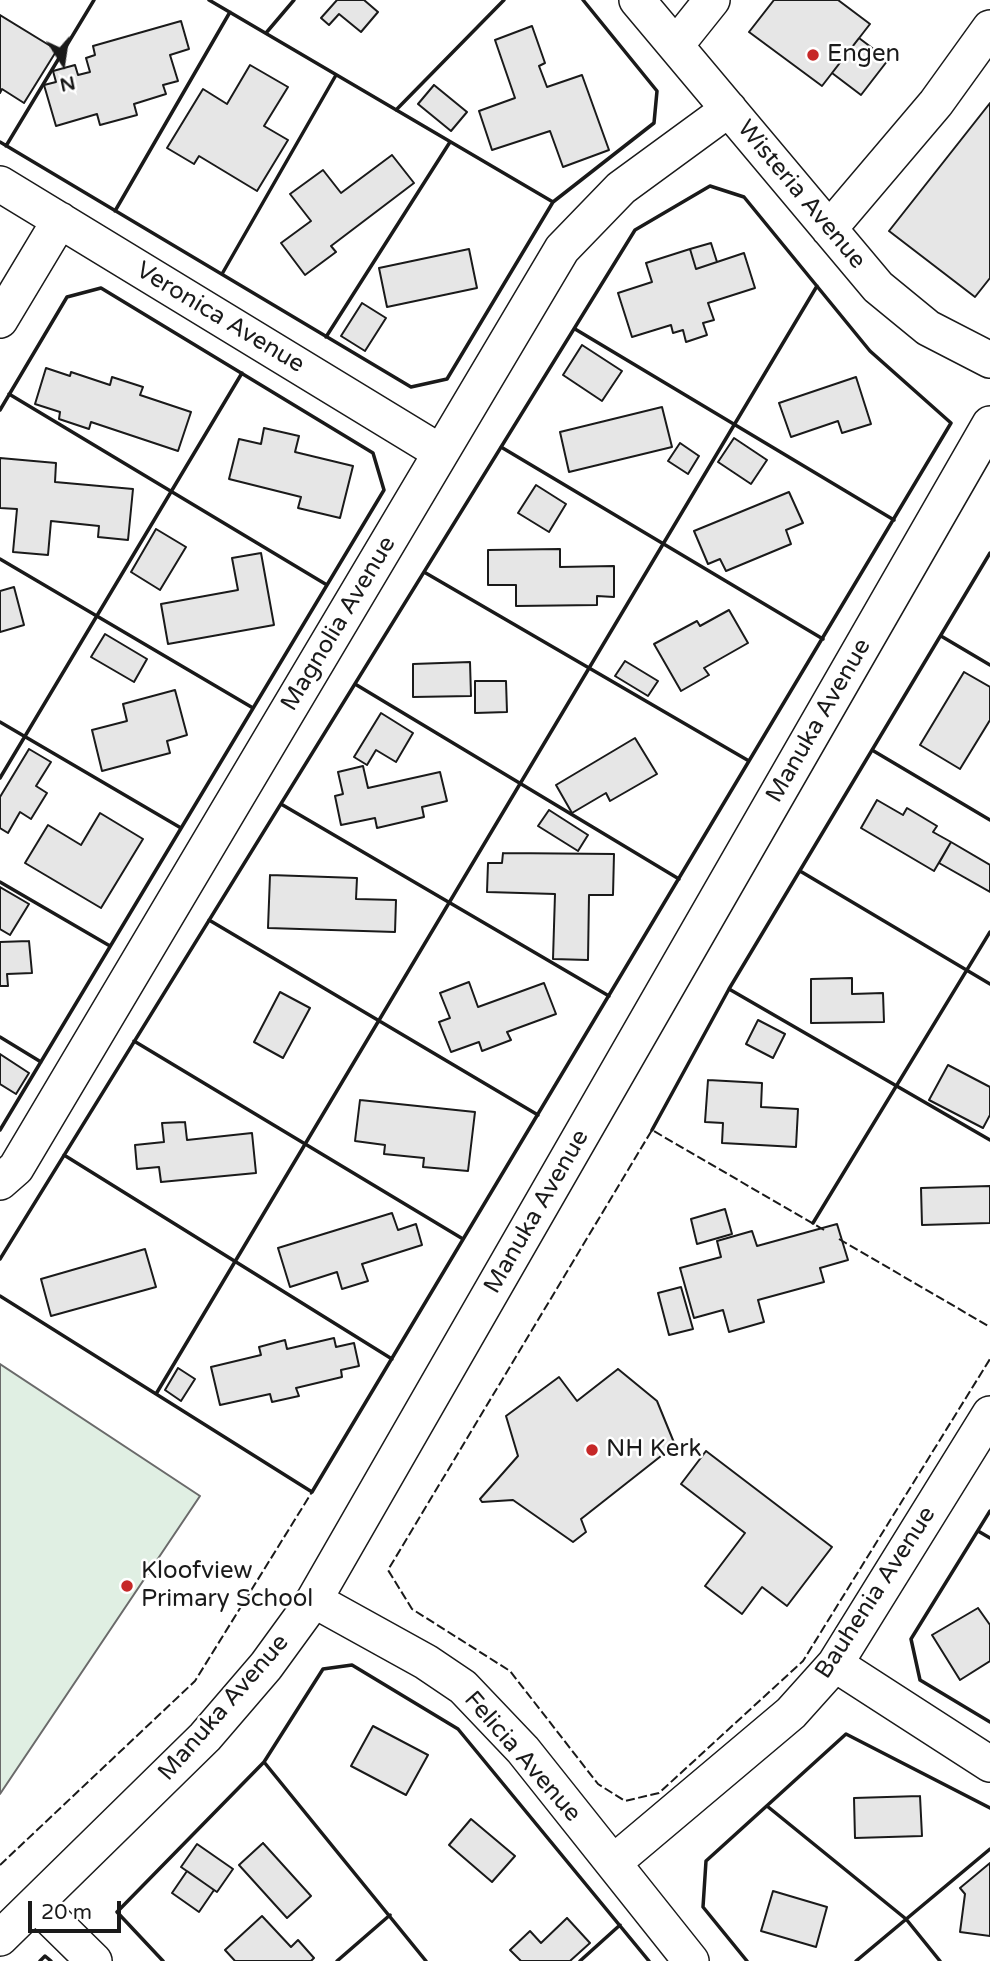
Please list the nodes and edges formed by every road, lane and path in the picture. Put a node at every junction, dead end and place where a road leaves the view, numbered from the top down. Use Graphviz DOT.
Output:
graph roads {
  1 [pos="637,0"];
  2 [pos="712,0"];
  3 [pos="990,28"];
  4 [pos="676,44"];
  5 [pos="729,109"];
  6 [pos="0,184"];
  7 [pos="60,220"];
  8 [pos="829,229"];
  9 [pos="0,320"];
  10 [pos="990,360"];
  11 [pos="990,424"];
  12 [pos="440,452"];
  13 [pos="0,1182"];
  14 [pos="990,1414"];
  15 [pos="314,1600"];
  16 [pos="835,1664"];
  17 [pos="990,1764"];
  18 [pos="613,1863"];
  19 [pos="36,1904"];
  20 [pos="0,1938"];
  21 [pos="94,1961"];
  22 [pos="691,1961"];
  1 -- 4 [label="street, Wisteria Avenue"];
  2 -- 4 [label="street"];
  3 -- 8 [label="street"];
  4 -- 5 [label="street, Wisteria Avenue"];
  5 -- 8 [label="street, Wisteria Avenue"];
  5 -- 12 [label="street, Magnolia Avenue"];
  6 -- 7 [label="street, Veronica Avenue"];
  7 -- 9 [label="street"];
  7 -- 12 [label="street, Veronica Avenue"];
  8 -- 10 [label="street, Wisteria Avenue"];
  11 -- 15 [label="street, Manuka Avenue"];
  12 -- 13 [label="street, Magnolia Avenue"];
  14 -- 16 [label="street, Bauhenia Avenue"];
  15 -- 18 [label="street, Felicia Avenue"];
  15 -- 19 [label="street, Manuka Avenue"];
  16 -- 17 [label="street"];
  16 -- 18 [label="street, Bauhenia Avenue"];
  18 -- 22 [label="street, Felicia Avenue"];
  19 -- 20 [label="street, Manuka Avenue"];
  19 -- 21 [label="street"];
}
